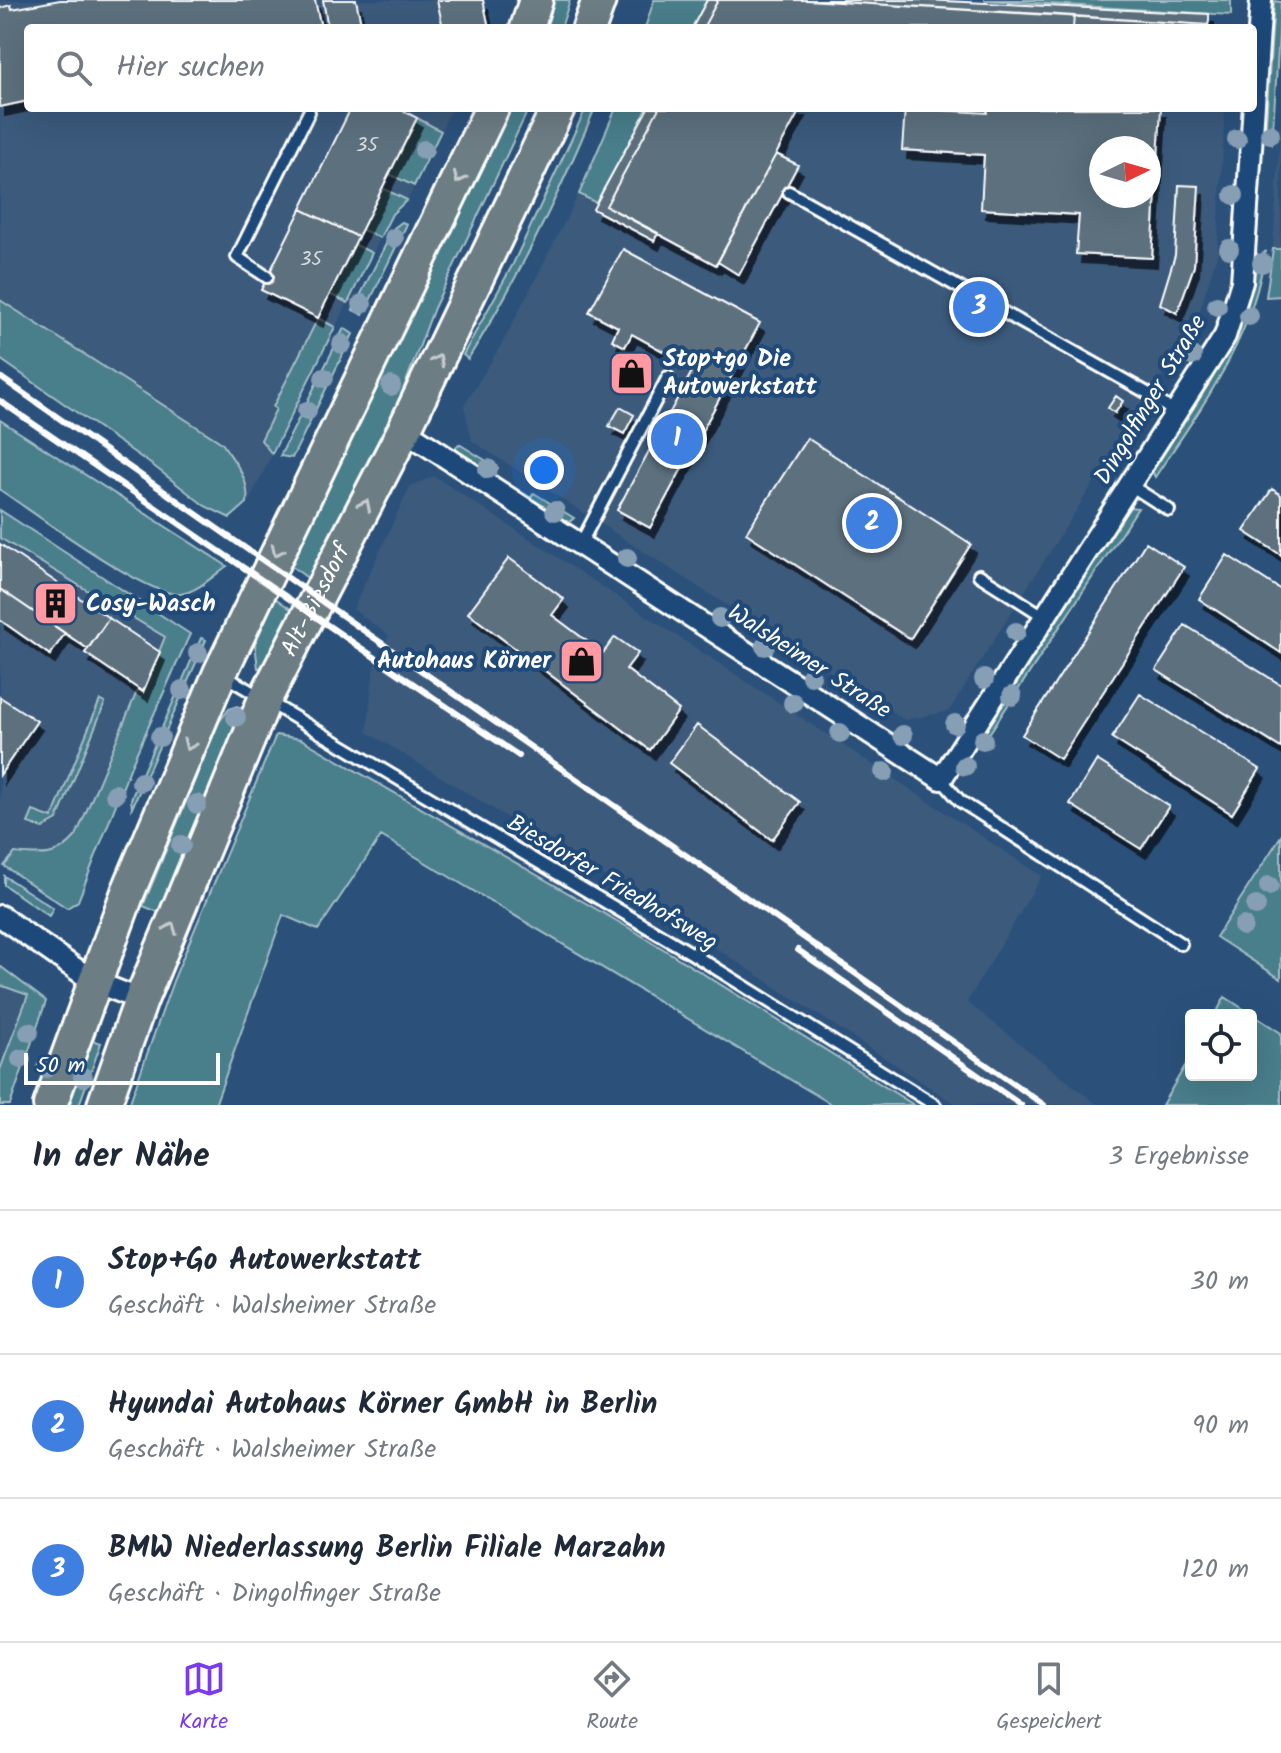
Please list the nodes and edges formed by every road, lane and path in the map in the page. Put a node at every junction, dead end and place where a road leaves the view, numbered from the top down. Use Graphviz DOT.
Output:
graph roads {
  1 [pos="536,0"];
  2 [pos="599,0"];
  3 [pos="1261,0"];
  4 [pos="528,24"];
  5 [pos="590,24"];
  6 [pos="1257,59"];
  7 [pos="309,112"];
  8 [pos="490,112"];
  9 [pos="556,112"];
  10 [pos="1253,112"];
  11 [pos="789,192"];
  12 [pos="267,277"];
  13 [pos="668,377"];
  14 [pos="1176,414"];
  15 [pos="404,430"];
  16 [pos="1130,485"];
  17 [pos="1169,510"];
  18 [pos="580,545"];
  19 [pos="979,575"];
  20 [pos="1045,617"];
  21 [pos="220,673"];
  22 [pos="265,699"];
  23 [pos="941,779"];
  24 [pos="0,916"];
  25 [pos="1181,944"];
  26 [pos="93,981"];
  27 [pos="141,1000"];
  28 [pos="50,1105"];
  29 [pos="104,1105"];
  30 [pos="935,1105"];
  1 -- 4 [label="main road"];
  2 -- 5 [label="main road"];
  3 -- 6 [label="street, Dingolfinger Straße"];
  7 -- 12 [label="lane"];
  8 -- 21 [label="main road, one-way"];
  15 -- 9 [label="main road, Alt-Biesdorf, one-way"];
  10 -- 14 [label="street, Dingolfinger Straße"];
  11 -- 14 [label="lane"];
  13 -- 18 [label="lane"];
  14 -- 16 [label="street, Dingolfinger Straße"];
  15 -- 18 [label="street, Walsheimer Straße"];
  22 -- 15 [label="main road, Alt-Biesdorf, one-way"];
  16 -- 17 [label="lane"];
  16 -- 20 [label="street, Dingolfinger Straße"];
  18 -- 23 [label="street, Walsheimer Straße"];
  19 -- 20 [label="lane"];
  20 -- 23 [label="street, Dingolfinger Straße"];
  21 -- 22 [label="lane, Biesdorfer Friedhofsweg"];
  21 -- 26 [label="main road, one-way"];
  27 -- 22 [label="main road, Alt-Biesdorf, one-way"];
  22 -- 30 [label="lane, Biesdorfer Friedhofsweg"];
  23 -- 25 [label="lane, Walsheimer Straße"];
  24 -- 26 [label="street"];
  26 -- 27 [label="street"];
  26 -- 28 [label="main road"];
  27 -- 29 [label="main road, Alt-Biesdorf"];
}
